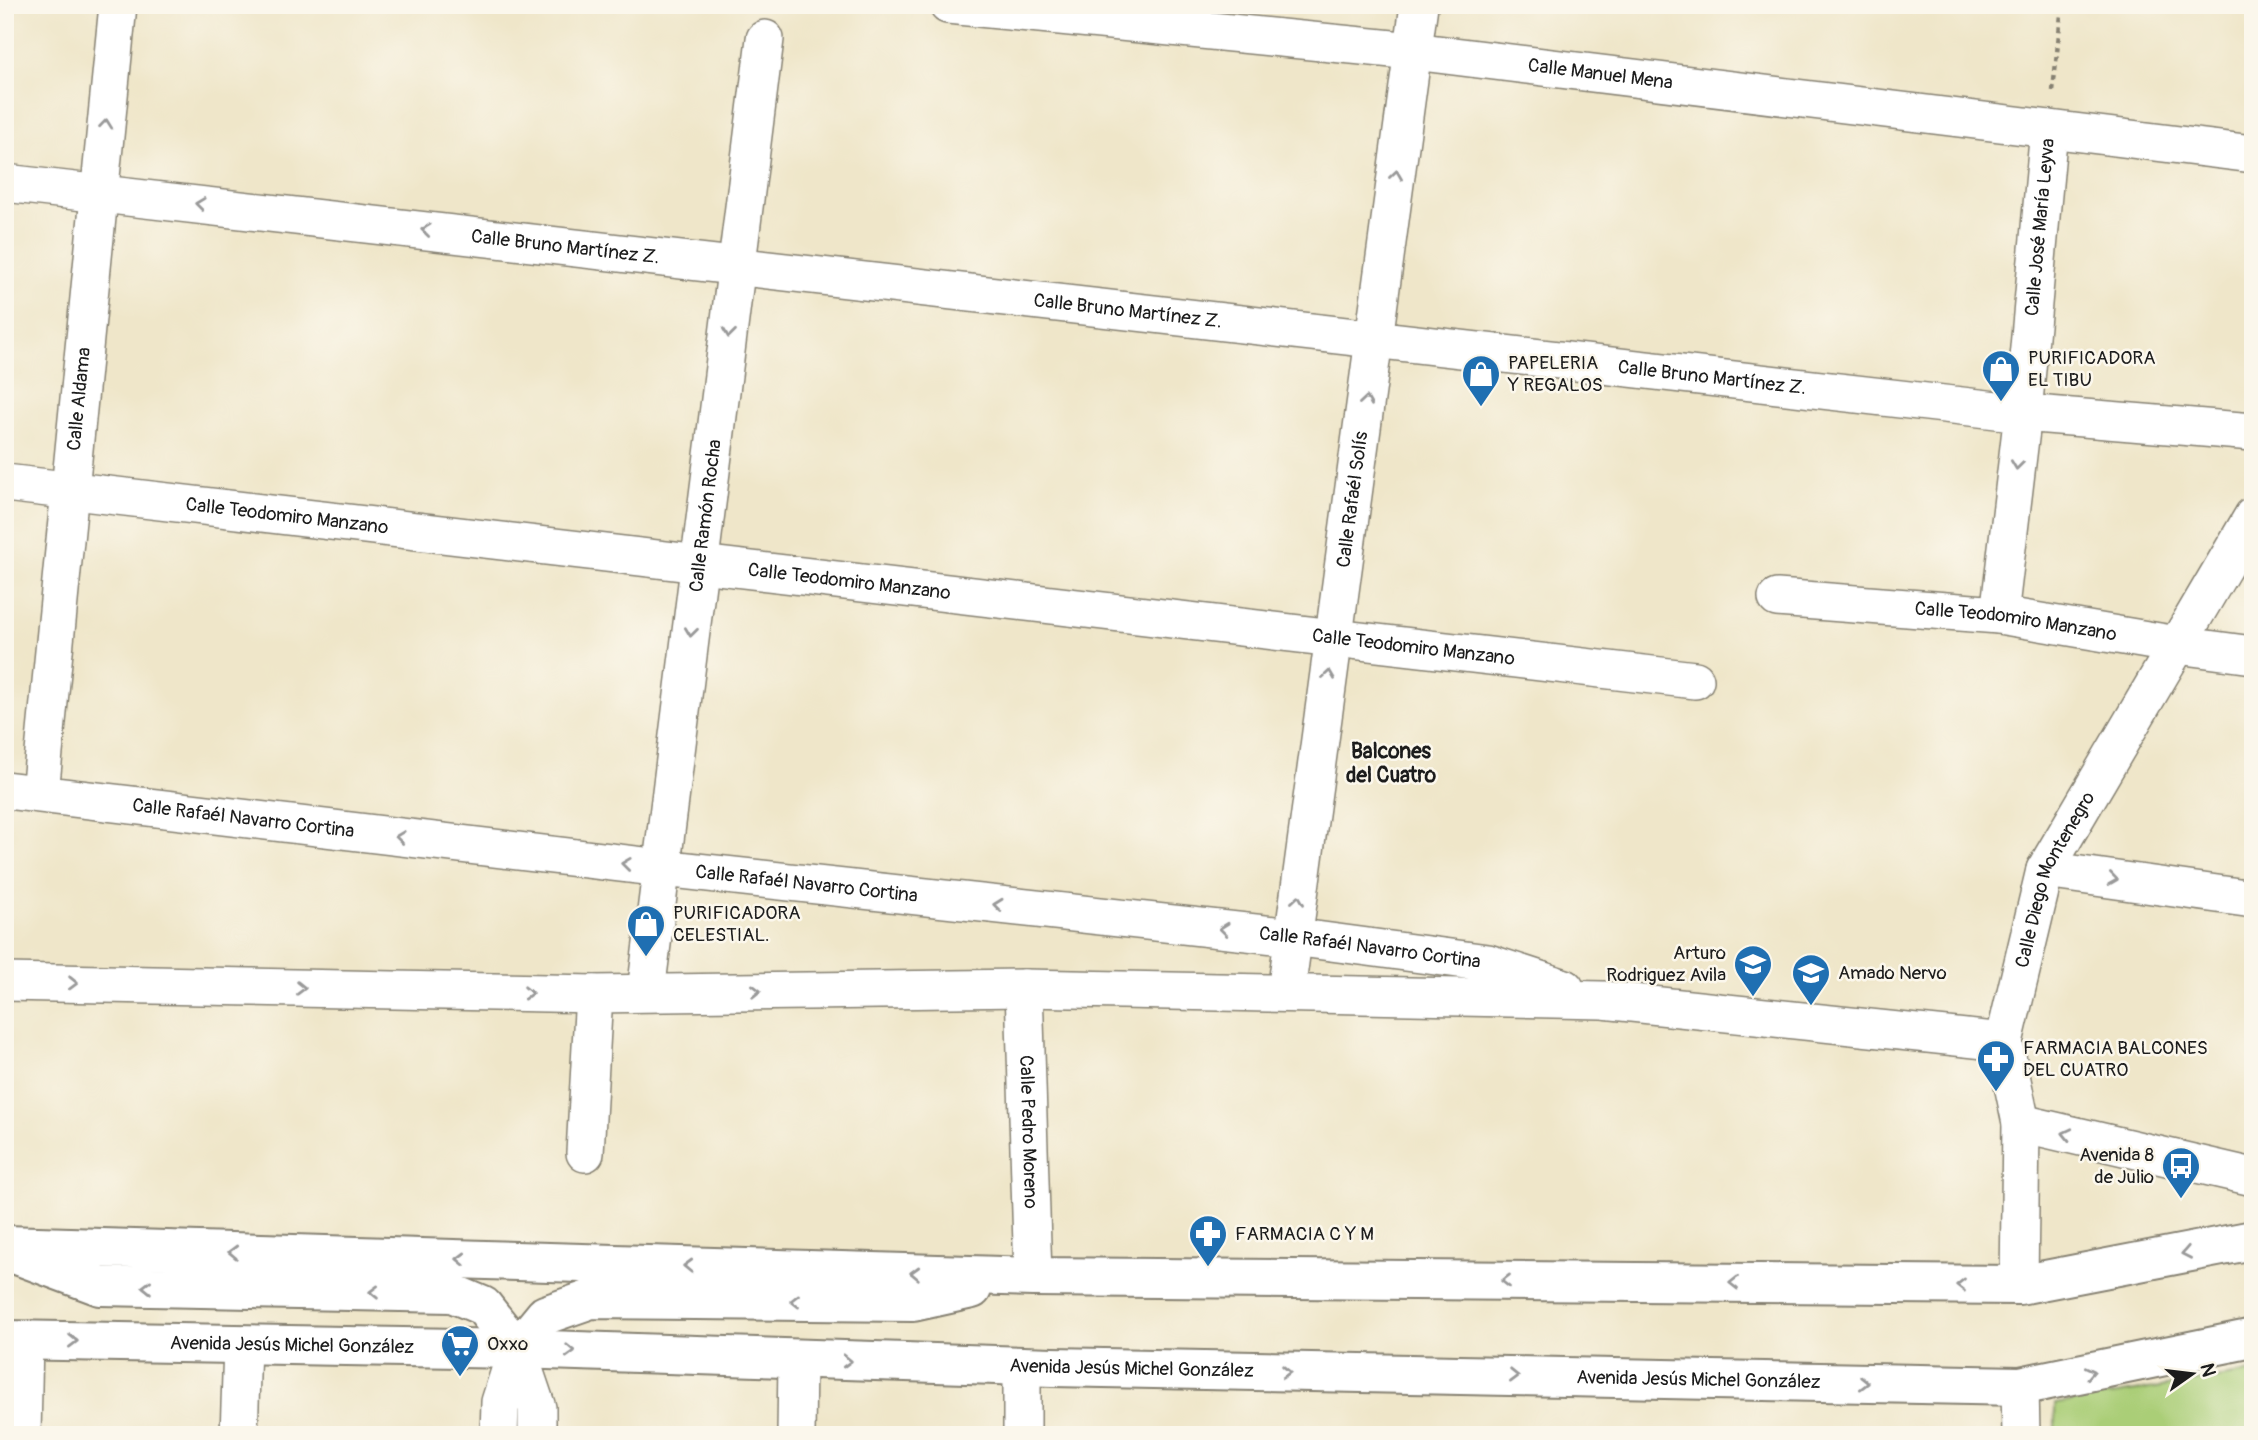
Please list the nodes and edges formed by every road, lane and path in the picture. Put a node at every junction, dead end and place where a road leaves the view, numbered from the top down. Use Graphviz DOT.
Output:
graph roads {
  1 [pos="118,5"];
  2 [pos="948,5"];
  3 [pos="1419,5"];
  4 [pos="2062,5"];
  5 [pos="984,7"];
  6 [pos="765,39"];
  7 [pos="1413,51"];
  8 [pos="2049,129"];
  9 [pos="2253,154"];
  10 [pos="5,183"];
  11 [pos="99,192"];
  12 [pos="737,265"];
  13 [pos="1375,338"];
  14 [pos="2022,413"];
  15 [pos="2253,432"];
  16 [pos="5,483"];
  17 [pos="70,490"];
  18 [pos="2253,516"];
  19 [pos="699,566"];
  20 [pos="1777,598"];
  21 [pos="1999,615"];
  22 [pos="1334,638"];
  23 [pos="2177,645"];
  24 [pos="2253,655"];
  25 [pos="1695,680"];
  26 [pos="23,792"];
  27 [pos="662,868"];
  28 [pos="2045,870"];
  29 [pos="2253,899"];
  30 [pos="1293,937"];
  31 [pos="5,982"];
  32 [pos="1024,988"];
  33 [pos="646,992"];
  34 [pos="1286,992"];
  35 [pos="594,994"];
  36 [pos="1603,1000"];
  37 [pos="2004,1042"];
  38 [pos="2021,1123"];
  39 [pos="585,1153"];
  40 [pos="2253,1177"];
  41 [pos="2253,1240"];
  42 [pos="5,1245"];
  43 [pos="5,1251"];
  44 [pos="1032,1277"];
  45 [pos="2019,1285"];
  46 [pos="2253,1338"];
  47 [pos="15,1340"];
  48 [pos="242,1345"];
  49 [pos="517,1349"];
  50 [pos="797,1360"];
  51 [pos="1022,1366"];
  52 [pos="2020,1386"];
  53 [pos="22,1435"];
  54 [pos="239,1435"];
  55 [pos="499,1435"];
  56 [pos="537,1435"];
  57 [pos="796,1435"];
  58 [pos="1022,1435"];
  59 [pos="2021,1435"];
  11 -- 1 [label="street, Calle Aldama, one-way"];
  2 -- 5 [label="street, Calle Manuel Mena"];
  3 -- 7 [label="street, Calle Rafaél Solís"];
  4 -- 8 [label="path, Calle José María Leyva"];
  5 -- 7 [label="street, Calle Manuel Mena"];
  6 -- 12 [label="street, Calle Ramón Rocha"];
  7 -- 8 [label="street, Calle Manuel Mena"];
  13 -- 7 [label="street, Calle Rafaél Solís, one-way"];
  8 -- 9 [label="street, Calle Manuel Mena"];
  8 -- 14 [label="street, Calle José María Leyva"];
  10 -- 11 [label="street, Calle Bruno Martínez Z."];
  12 -- 11 [label="street, Calle Bruno Martínez Z., one-way"];
  11 -- 17 [label="street, Calle Aldama"];
  12 -- 13 [label="street, Calle Bruno Martínez Z."];
  12 -- 19 [label="street, Calle Ramón Rocha, one-way"];
  13 -- 14 [label="street, Calle Bruno Martínez Z."];
  22 -- 13 [label="street, Calle Rafaél Solís, one-way"];
  14 -- 15 [label="street, Calle Bruno Martínez Z."];
  14 -- 21 [label="street, Calle José María Leyva, one-way"];
  16 -- 17 [label="street, Calle Teodomiro Manzano"];
  17 -- 19 [label="street, Calle Teodomiro Manzano"];
  17 -- 26 [label="street, Calle Aldama"];
  18 -- 23 [label="street, Calle Diego Montenegro"];
  19 -- 22 [label="street, Calle Teodomiro Manzano"];
  19 -- 27 [label="street, Calle Ramón Rocha, one-way"];
  20 -- 21 [label="street, Calle Teodomiro Manzano"];
  21 -- 23 [label="street, Calle Teodomiro Manzano"];
  22 -- 25 [label="street, Calle Teodomiro Manzano"];
  30 -- 22 [label="street, Calle Rafaél Solís, one-way"];
  23 -- 24 [label="street, Calle Teodomiro Manzano"];
  23 -- 28 [label="street, Calle Diego Montenegro"];
  27 -- 26 [label="street, Calle Rafaél Navarro Cortina, one-way"];
  30 -- 27 [label="street, Calle Rafaél Navarro Cortina, one-way"];
  27 -- 33 [label="street, Calle Ramón Rocha"];
  28 -- 29 [label="street, one-way"];
  28 -- 37 [label="street, Calle Diego Montenegro"];
  30 -- 34 [label="street, Calle Rafaél Solís"];
  30 -- 36 [label="street, Calle Rafaél Navarro Cortina"];
  31 -- 35 [label="street, Calle Rafaél Navarro Cortina, one-way"];
  33 -- 32 [label="street, Calle Rafaél Navarro Cortina, one-way"];
  32 -- 34 [label="street, Calle Rafaél Navarro Cortina"];
  32 -- 44 [label="street, Calle Pedro Moreno"];
  33 -- 35 [label="street, Calle Rafaél Navarro Cortina"];
  34 -- 36 [label="street, Calle Rafaél Navarro Cortina"];
  35 -- 39 [label="street"];
  36 -- 37 [label="street, Calle Rafaél Navarro Cortina"];
  37 -- 38 [label="street, Calle Diego Montenegro"];
  40 -- 38 [label="street, one-way"];
  38 -- 45 [label="street, Calle Diego Montenegro"];
  41 -- 45 [label="main road, one-way"];
  44 -- 42 [label="main road, one-way"];
  49 -- 43 [label="main road, one-way"];
  45 -- 44 [label="main road, one-way"];
  44 -- 49 [label="main road, one-way"];
  52 -- 46 [label="main road, Avenida Jesús Michel González, one-way"];
  47 -- 48 [label="main road, Avenida Jesús Michel González, one-way"];
  47 -- 53 [label="street"];
  48 -- 49 [label="main road, Avenida Jesús Michel González"];
  48 -- 54 [label="street"];
  49 -- 50 [label="main road, Avenida Jesús Michel González, one-way"];
  49 -- 55 [label="street"];
  49 -- 56 [label="street"];
  50 -- 51 [label="main road, Avenida Jesús Michel González, one-way"];
  50 -- 57 [label="street"];
  51 -- 52 [label="main road, Avenida Jesús Michel González, one-way"];
  51 -- 58 [label="street"];
  52 -- 59 [label="street"];
}
